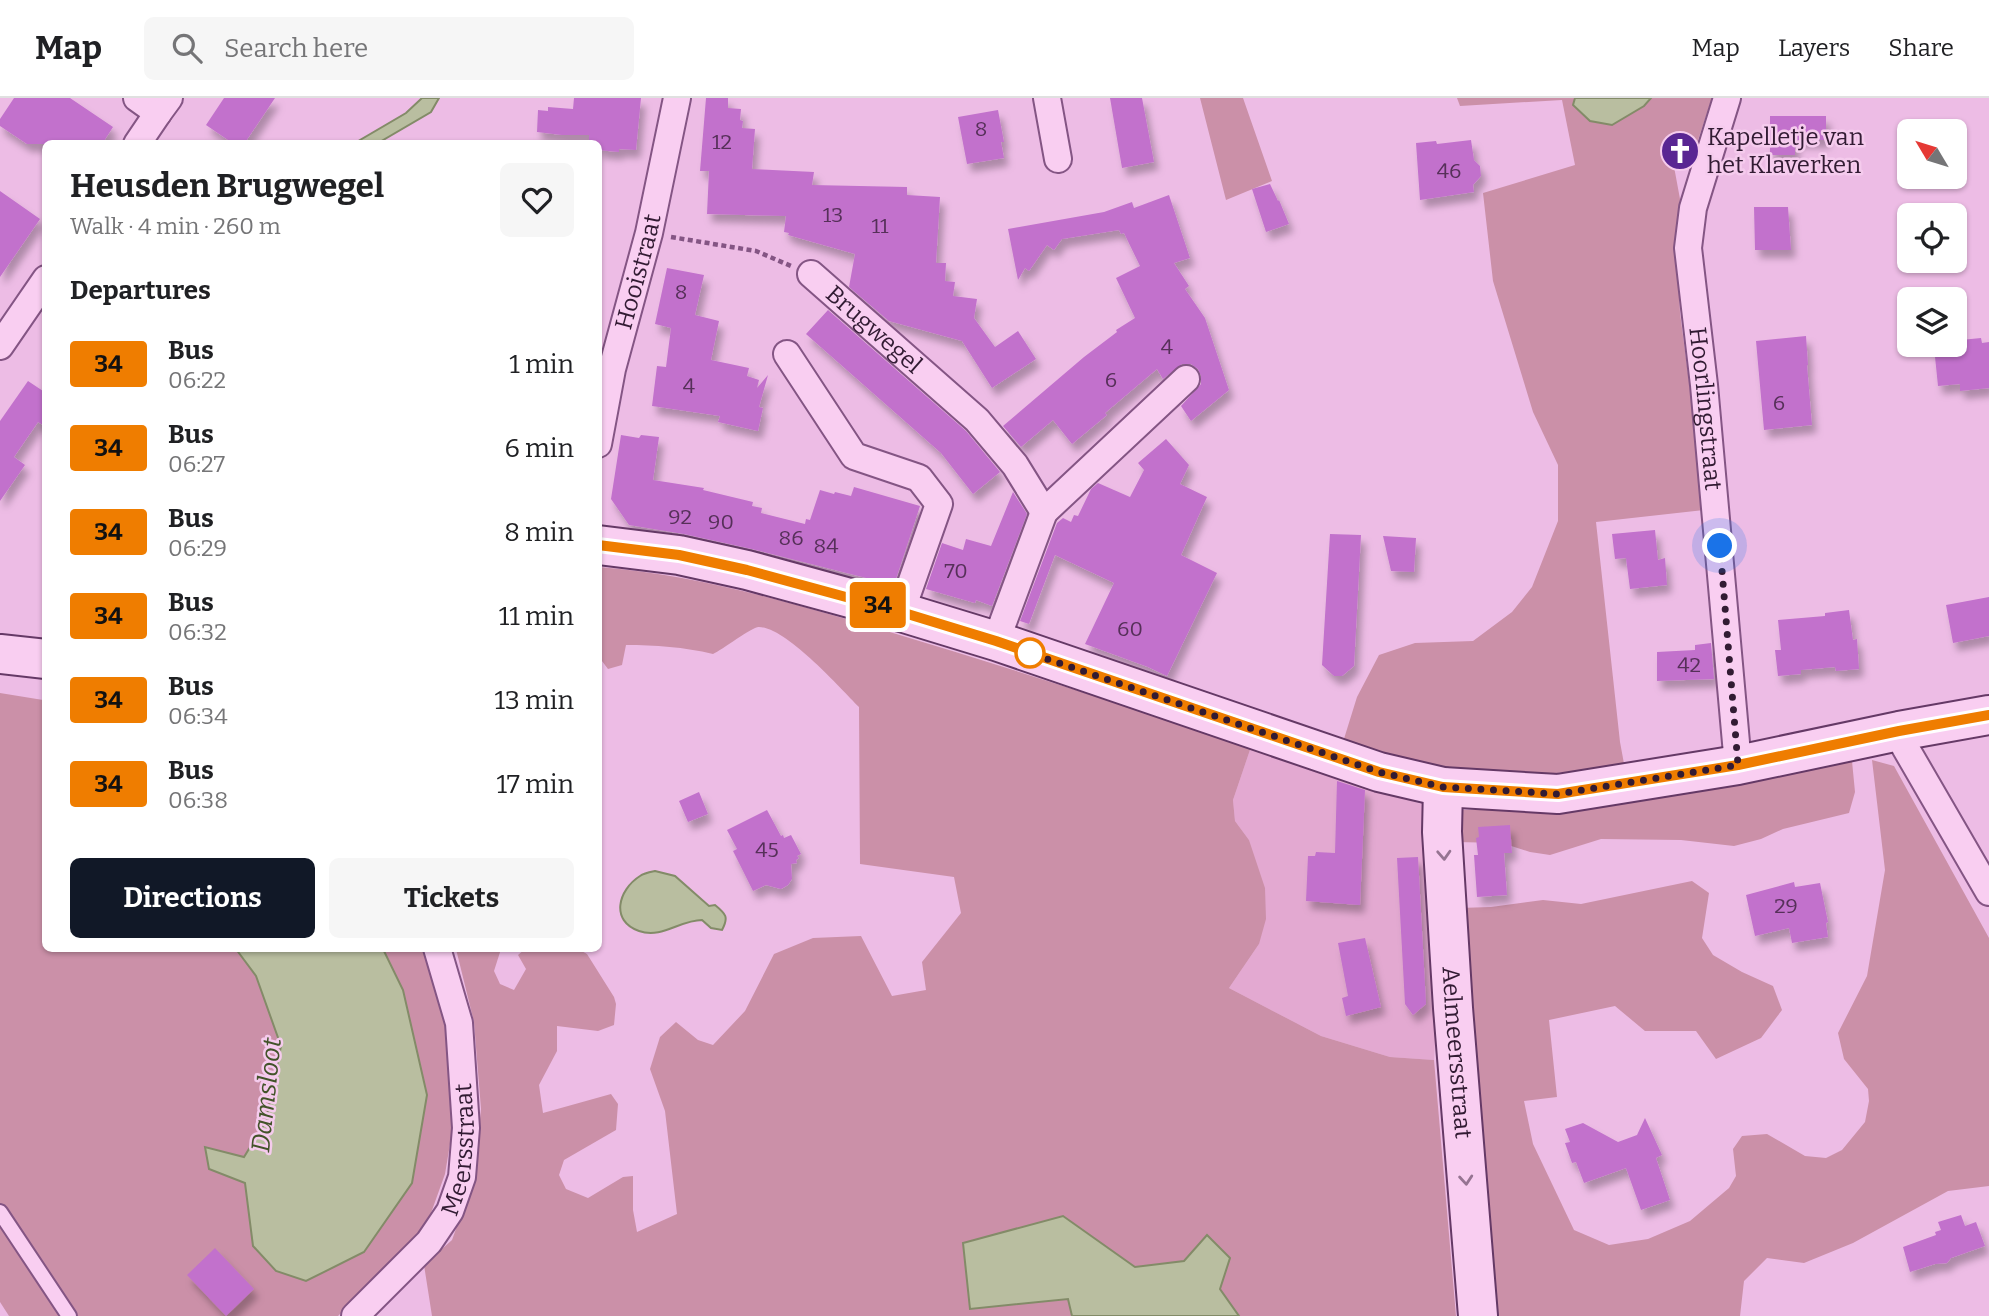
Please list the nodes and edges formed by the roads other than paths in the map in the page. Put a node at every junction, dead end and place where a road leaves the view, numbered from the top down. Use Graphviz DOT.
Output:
graph roads {
  1 [pos="677,98"];
  2 [pos="1047,98"];
  3 [pos="1727,98"];
  4 [pos="155,103"];
  5 [pos="139,140"];
  6 [pos="1058,159"];
  7 [pos="811,274"];
  8 [pos="42,285"];
  9 [pos="0,345"];
  10 [pos="787,354"];
  11 [pos="1186,379"];
  12 [pos="602,423"];
  13 [pos="1044,512"];
  14 [pos="602,545"];
  15 [pos="901,612"];
  16 [pos="996,641"];
  17 [pos="1989,715"];
  18 [pos="1899,731"];
  19 [pos="1738,765"];
  20 [pos="1443,787"];
  21 [pos="1989,892"];
  22 [pos="439,952"];
  23 [pos="0,1212"];
  24 [pos="69,1316"];
  25 [pos="355,1316"];
  26 [pos="1478,1316"];
  1 -- 12 [label="street, Hooistraat"];
  2 -- 6 [label="street"];
  3 -- 19 [label="street, Hoorlingstraat"];
  4 -- 5 [label="street"];
  7 -- 13 [label="street, Brugwegel"];
  8 -- 9 [label="street"];
  10 -- 15 [label="street"];
  11 -- 13 [label="street"];
  13 -- 16 [label="street"];
  14 -- 15 [label="main road"];
  15 -- 16 [label="main road"];
  16 -- 20 [label="main road"];
  17 -- 18 [label="main road"];
  18 -- 19 [label="main road"];
  18 -- 21 [label="street"];
  19 -- 20 [label="main road"];
  20 -- 26 [label="main road, Aelmeersstraat, one-way"];
  22 -- 25 [label="street, Meersstraat"];
  23 -- 24 [label="lane"];
}
